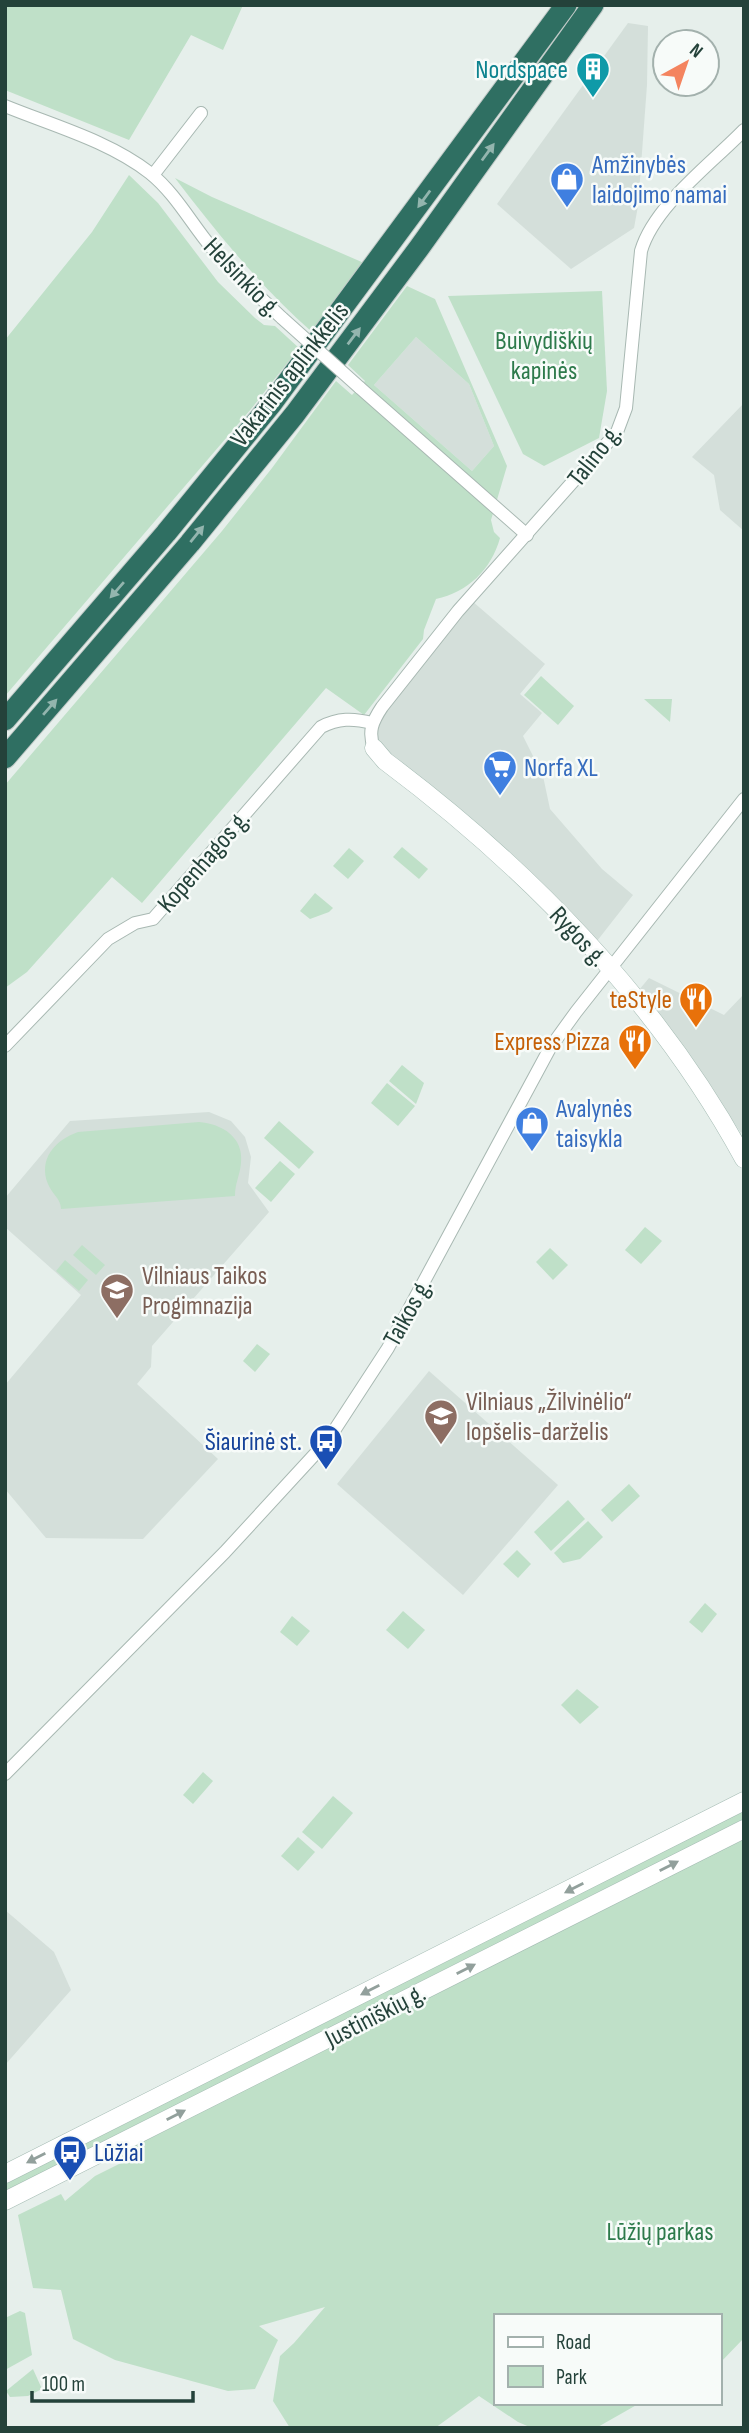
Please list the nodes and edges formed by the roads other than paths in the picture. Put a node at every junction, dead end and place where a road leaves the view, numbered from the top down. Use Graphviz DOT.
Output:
graph roads {
  1 [pos="566,5"];
  2 [pos="593,5"];
  3 [pos="5,106"];
  4 [pos="201,113"];
  5 [pos="744,130"];
  6 [pos="153,175"];
  7 [pos="527,535"];
  8 [pos="5,720"];
  9 [pos="372,723"];
  10 [pos="374,748"];
  11 [pos="5,758"];
  12 [pos="744,799"];
  13 [pos="611,969"];
  14 [pos="5,1046"];
  15 [pos="744,1159"];
  16 [pos="5,1774"];
  17 [pos="744,1801"];
  18 [pos="744,1829"];
  19 [pos="5,2174"];
  20 [pos="5,2201"];
  1 -- 8 [label="highway, Vakarinis aplinkkelis, one-way"];
  11 -- 2 [label="highway, Vakarinis aplinkkelis, one-way"];
  3 -- 6 [label="street, Helsinkio g."];
  4 -- 6 [label="street"];
  5 -- 7 [label="street, Talino g."];
  6 -- 7 [label="street, Helsinkio g., bridge"];
  7 -- 9 [label="street, Talino g."];
  9 -- 10 [label="street"];
  9 -- 14 [label="street, Kopenhagos g."];
  10 -- 13 [label="main road, Rygos g."];
  12 -- 13 [label="street, Taikos g."];
  13 -- 15 [label="main road, Rygos g."];
  13 -- 16 [label="street, Taikos g."];
  17 -- 19 [label="main road, Justiniškių g., one-way"];
  20 -- 18 [label="main road, Justiniškių g., one-way"];
}
